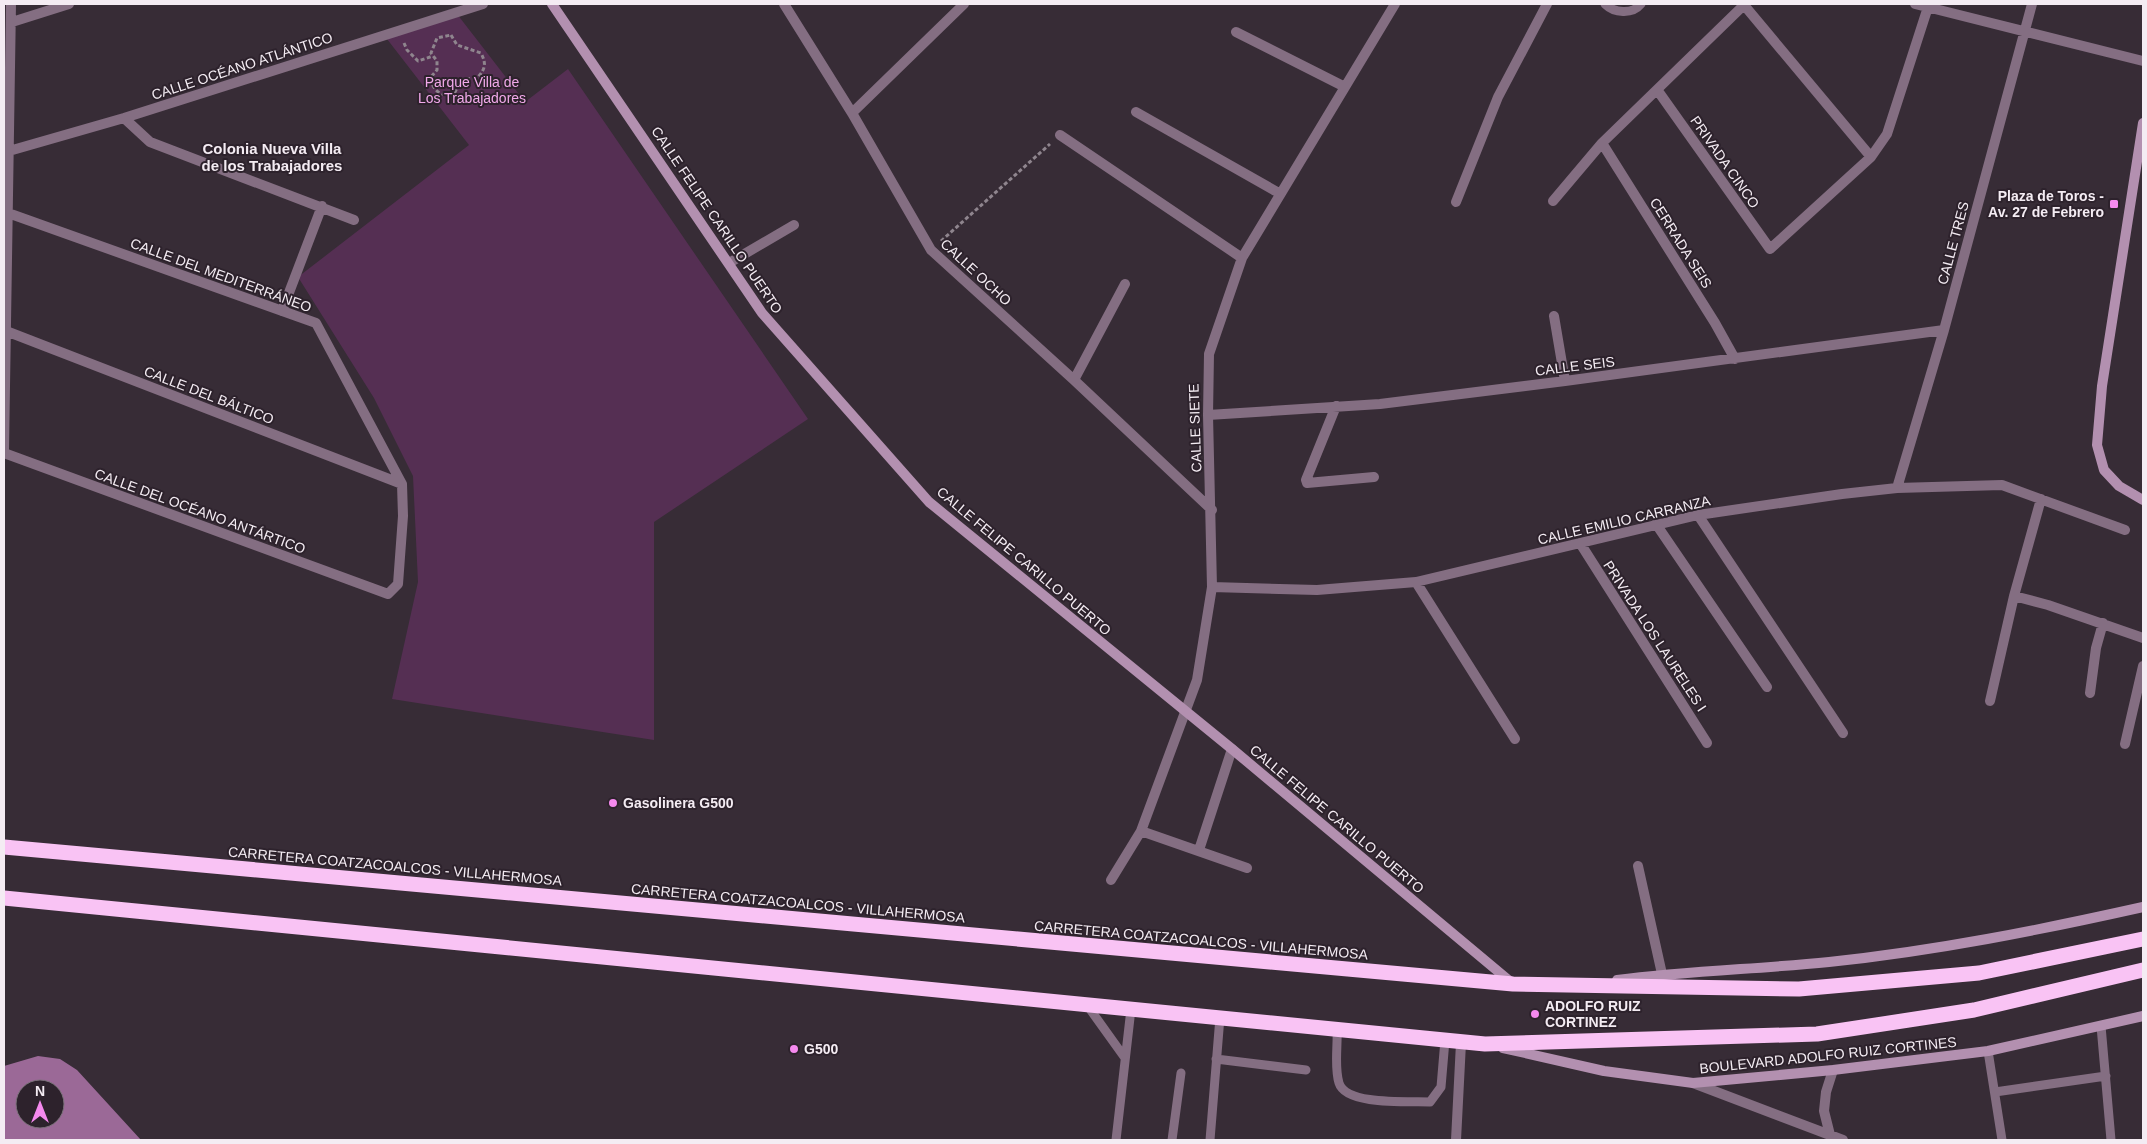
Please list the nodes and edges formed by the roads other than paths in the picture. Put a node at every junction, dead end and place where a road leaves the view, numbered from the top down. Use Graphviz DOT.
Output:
graph roads {
  1 [pos="11,4"];
  2 [pos="69,4"];
  3 [pos="483,4"];
  4 [pos="552,4"];
  5 [pos="784,4"];
  6 [pos="964,4"];
  7 [pos="1395,4"];
  8 [pos="1547,4"];
  9 [pos="1605,4"];
  10 [pos="1641,4"];
  11 [pos="1744,4"];
  12 [pos="1915,4"];
  13 [pos="2032,4"];
  14 [pos="1928,7"];
  15 [pos="12,22"];
  16 [pos="2025,31"];
  17 [pos="1236,32"];
  18 [pos="2143,61"];
  19 [pos="1345,88"];
  20 [pos="1658,91"];
  21 [pos="1136,112"];
  22 [pos="852,113"];
  23 [pos="124,118"];
  24 [pos="2143,123"];
  25 [pos="1060,135"];
  26 [pos="1602,143"];
  27 [pos="9,151"];
  28 [pos="1872,158"];
  29 [pos="1279,193"];
  30 [pos="1553,201"];
  31 [pos="1456,202"];
  32 [pos="322,206"];
  33 [pos="8,213"];
  34 [pos="354,220"];
  35 [pos="794,225"];
  36 [pos="1242,258"];
  37 [pos="729,263"];
  38 [pos="1124,284"];
  39 [pos="282,311"];
  40 [pos="1554,316"];
  41 [pos="1944,330"];
  42 [pos="6,331"];
  43 [pos="1734,359"];
  44 [pos="1074,380"];
  45 [pos="1565,382"];
  46 [pos="1336,406"];
  47 [pos="1208,415"];
  48 [pos="4,452"];
  49 [pos="1374,477"];
  50 [pos="402,484"];
  51 [pos="1897,488"];
  52 [pos="2041,499"];
  53 [pos="2143,500"];
  54 [pos="1212,510"];
  55 [pos="1698,516"];
  56 [pos="1656,524"];
  57 [pos="2125,530"];
  58 [pos="1580,543"];
  59 [pos="1416,582"];
  60 [pos="1212,587"];
  61 [pos="388,594"];
  62 [pos="2014,596"];
  63 [pos="2103,623"];
  64 [pos="2143,638"];
  65 [pos="2143,666"];
  66 [pos="1767,687"];
  67 [pos="2090,693"];
  68 [pos="1990,701"];
  69 [pos="1185,711"];
  70 [pos="1843,733"];
  71 [pos="1515,739"];
  72 [pos="1707,743"];
  73 [pos="2125,744"];
  74 [pos="1232,750"];
  75 [pos="1141,831"];
  76 [pos="4,847"];
  77 [pos="1199,850"];
  78 [pos="1638,866"];
  79 [pos="1247,868"];
  80 [pos="1112,880"];
  81 [pos="4,898"];
  82 [pos="2143,907"];
  83 [pos="2143,939"];
  84 [pos="2143,970"];
  85 [pos="1662,974"];
  86 [pos="1513,984"];
  87 [pos="1590,984"];
  88 [pos="1087,1005"];
  89 [pos="1131,1009"];
  90 [pos="2143,1016"];
  91 [pos="1220,1017"];
  92 [pos="2101,1026"];
  93 [pos="1337,1029"];
  94 [pos="1445,1040"];
  95 [pos="1461,1043"];
  96 [pos="1485,1044"];
  97 [pos="1988,1051"];
  98 [pos="1124,1058"];
  99 [pos="1216,1059"];
  100 [pos="1306,1070"];
  101 [pos="1833,1070"];
  102 [pos="1180,1073"];
  103 [pos="2106,1076"];
  104 [pos="1693,1083"];
  105 [pos="1995,1092"];
  106 [pos="1832,1138"];
  107 [pos="1116,1140"];
  108 [pos="1172,1140"];
  109 [pos="1210,1140"];
  110 [pos="1456,1140"];
  111 [pos="1843,1140"];
  112 [pos="2002,1140"];
  113 [pos="2111,1140"];
  1 -- 15 [label="street"];
  2 -- 15 [label="street"];
  3 -- 23 [label="street, CALLE OCÉANO ATLÁNTICO"];
  4 -- 37 [label="main road, CALLE FELIPE CARILLO PUERTO"];
  5 -- 22 [label="street, CALLE OCHO"];
  6 -- 22 [label="street"];
  7 -- 19 [label="street, CALLE SIETE"];
  8 -- 31 [label="street"];
  9 -- 10 [label="lane"];
  11 -- 20 [label="street"];
  11 -- 28 [label="street"];
  12 -- 14 [label="street"];
  13 -- 16 [label="street, CALLE TRES"];
  14 -- 16 [label="street"];
  14 -- 28 [label="street"];
  15 -- 27 [label="street"];
  16 -- 18 [label="street"];
  16 -- 41 [label="street, CALLE TRES"];
  17 -- 19 [label="street"];
  19 -- 29 [label="street, CALLE SIETE"];
  20 -- 26 [label="street"];
  20 -- 28 [label="street, PRIVADA CINCO"];
  21 -- 29 [label="street"];
  22 -- 44 [label="street, CALLE OCHO"];
  23 -- 27 [label="street, CALLE OCÉANO ATLÁNTICO"];
  23 -- 32 [label="street"];
  24 -- 53 [label="main road"];
  25 -- 36 [label="street"];
  26 -- 30 [label="street"];
  26 -- 43 [label="street, CERRADA SEIS"];
  27 -- 33 [label="street"];
  29 -- 36 [label="street, CALLE SIETE"];
  32 -- 34 [label="street"];
  32 -- 39 [label="street"];
  33 -- 39 [label="street, CALLE DEL MEDITERRÁNEO"];
  33 -- 42 [label="street"];
  35 -- 37 [label="street"];
  36 -- 47 [label="street, CALLE SIETE"];
  37 -- 69 [label="main road, CALLE FELIPE CARILLO PUERTO"];
  38 -- 44 [label="street"];
  39 -- 50 [label="street, CALLE DEL MEDITERRÁNEO"];
  40 -- 45 [label="street"];
  41 -- 43 [label="street, CALLE SEIS"];
  41 -- 51 [label="street, CALLE TRES"];
  42 -- 48 [label="street"];
  42 -- 50 [label="street, CALLE DEL BÁLTICO"];
  43 -- 45 [label="street, CALLE SEIS"];
  44 -- 54 [label="street, CALLE OCHO"];
  45 -- 46 [label="street, CALLE SEIS"];
  46 -- 47 [label="street, CALLE SEIS"];
  46 -- 49 [label="street"];
  47 -- 54 [label="street, CALLE SIETE"];
  48 -- 61 [label="street, CALLE DEL OCÉANO ANTÁRTICO"];
  50 -- 61 [label="street, CALLE DEL MEDITERRÁNEO"];
  51 -- 52 [label="street, CALLE EMILIO CARRANZA"];
  51 -- 55 [label="street, CALLE EMILIO CARRANZA"];
  52 -- 57 [label="street, CALLE EMILIO CARRANZA"];
  52 -- 62 [label="street"];
  54 -- 60 [label="street, CALLE SIETE"];
  55 -- 56 [label="street, CALLE EMILIO CARRANZA"];
  55 -- 70 [label="street"];
  56 -- 58 [label="street, CALLE EMILIO CARRANZA"];
  56 -- 66 [label="street"];
  58 -- 59 [label="street, CALLE EMILIO CARRANZA"];
  58 -- 72 [label="street, PRIVADA LOS LAURELES I"];
  59 -- 60 [label="street, CALLE EMILIO CARRANZA"];
  59 -- 71 [label="street"];
  60 -- 69 [label="street, CALLE SIETE"];
  62 -- 63 [label="street"];
  62 -- 68 [label="street"];
  63 -- 64 [label="street"];
  63 -- 67 [label="street"];
  65 -- 73 [label="street"];
  69 -- 74 [label="main road, CALLE FELIPE CARILLO PUERTO"];
  69 -- 75 [label="street, CALLE SIETE"];
  74 -- 77 [label="street"];
  74 -- 86 [label="main road, CALLE FELIPE CARILLO PUERTO"];
  75 -- 77 [label="street"];
  75 -- 80 [label="street, CALLE SIETE"];
  76 -- 86 [label="highway, CARRETERA COATZACOALCOS - VILLAHERMOSA"];
  77 -- 79 [label="street"];
  78 -- 85 [label="street"];
  81 -- 88 [label="highway"];
  82 -- 85 [label="main road"];
  83 -- 87 [label="highway, CARRETERA COATZACOALCOS - VILLAHERMOSA"];
  84 -- 96 [label="highway"];
  85 -- 87 [label="main road"];
  86 -- 87 [label="highway, CARRETERA COATZACOALCOS - VILLAHERMOSA"];
  88 -- 89 [label="highway"];
  88 -- 98 [label="lane"];
  89 -- 91 [label="highway"];
  89 -- 98 [label="lane"];
  90 -- 92 [label="main road, BOULEVARD ADOLFO RUIZ CORTINES"];
  91 -- 93 [label="highway"];
  91 -- 99 [label="lane"];
  92 -- 97 [label="main road, BOULEVARD ADOLFO RUIZ CORTINES"];
  92 -- 103 [label="lane"];
  93 -- 94 [label="highway"];
  93 -- 94 [label="lane"];
  94 -- 95 [label="highway"];
  95 -- 96 [label="highway"];
  95 -- 110 [label="street"];
  96 -- 104 [label="main road, BOULEVARD ADOLFO RUIZ CORTINES"];
  97 -- 101 [label="main road, BOULEVARD ADOLFO RUIZ CORTINES"];
  97 -- 105 [label="lane"];
  98 -- 107 [label="lane"];
  99 -- 100 [label="lane"];
  99 -- 109 [label="lane"];
  101 -- 104 [label="main road, BOULEVARD ADOLFO RUIZ CORTINES"];
  101 -- 106 [label="street"];
  102 -- 108 [label="lane"];
  103 -- 105 [label="lane"];
  103 -- 113 [label="lane"];
  104 -- 106 [label="street"];
  105 -- 112 [label="lane"];
  106 -- 111 [label="street"];
}
